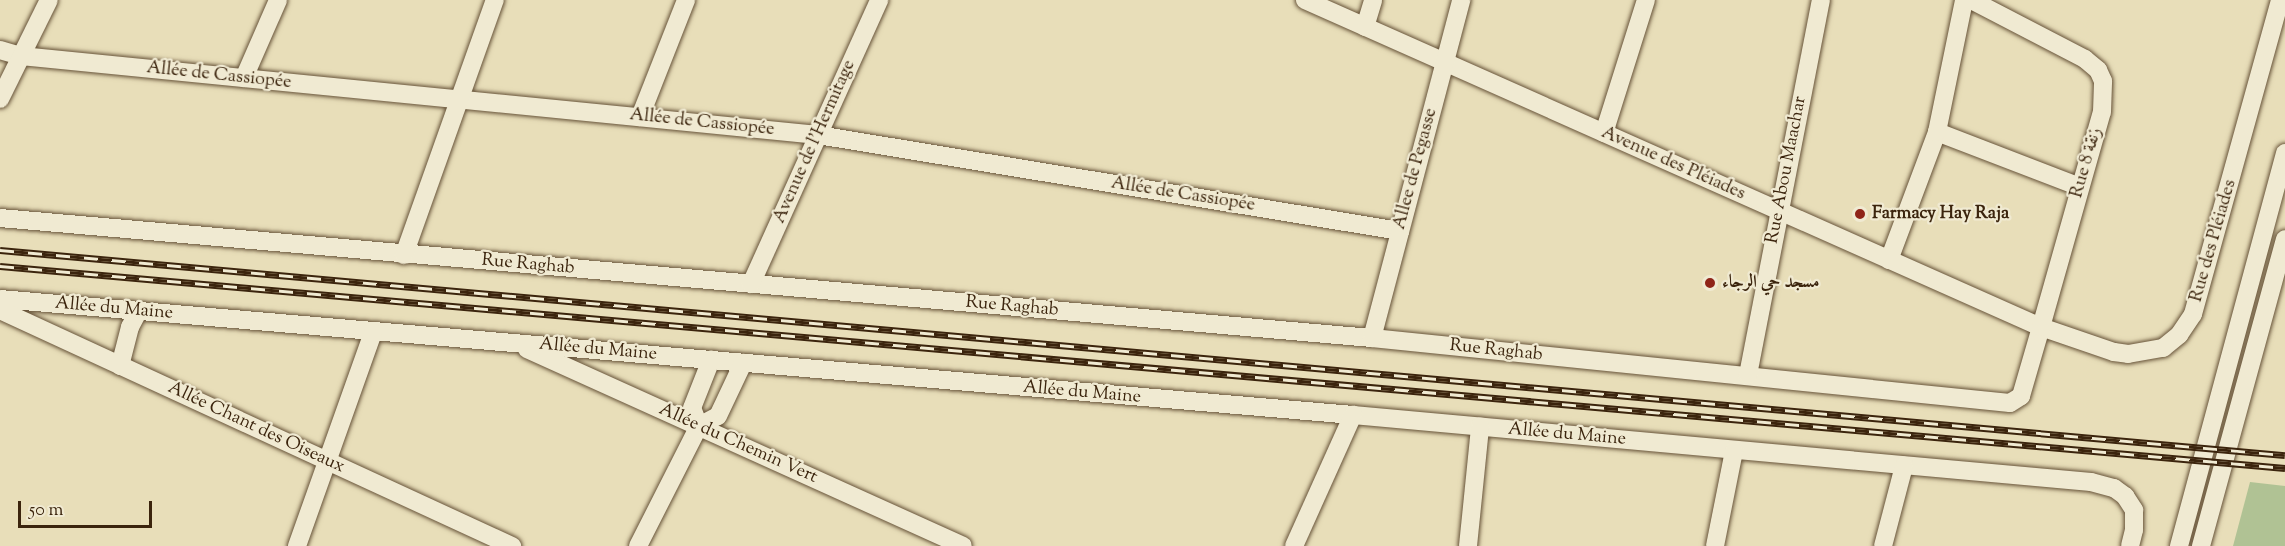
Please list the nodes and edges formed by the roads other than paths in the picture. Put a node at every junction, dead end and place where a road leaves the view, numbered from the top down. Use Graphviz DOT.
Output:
graph roads {
  1 [pos="49,0"];
  2 [pos="278,0"];
  3 [pos="495,0"];
  4 [pos="686,0"];
  5 [pos="879,0"];
  6 [pos="1305,0"];
  7 [pos="1373,0"];
  8 [pos="1461,0"];
  9 [pos="1646,0"];
  10 [pos="1821,0"];
  11 [pos="1964,0"];
  12 [pos="1971,0"];
  13 [pos="2280,5"];
  14 [pos="1365,27"];
  15 [pos="0,50"];
  16 [pos="21,56"];
  17 [pos="1444,62"];
  18 [pos="244,78"];
  19 [pos="0,99"];
  20 [pos="459,99"];
  21 [pos="640,117"];
  22 [pos="1937,132"];
  23 [pos="1604,133"];
  24 [pos="818,135"];
  25 [pos="2285,153"];
  26 [pos="2080,187"];
  27 [pos="1779,211"];
  28 [pos="0,218"];
  29 [pos="1400,231"];
  30 [pos="2285,239"];
  31 [pos="404,255"];
  32 [pos="1889,260"];
  33 [pos="751,284"];
  34 [pos="0,299"];
  35 [pos="0,310"];
  36 [pos="138,312"];
  37 [pos="2041,327"];
  38 [pos="373,333"];
  39 [pos="1372,338"];
  40 [pos="514,344"];
  41 [pos="711,360"];
  42 [pos="743,363"];
  43 [pos="120,366"];
  44 [pos="1748,375"];
  45 [pos="2021,396"];
  46 [pos="1353,415"];
  47 [pos="699,426"];
  48 [pos="1480,427"];
  49 [pos="1734,451"];
  50 [pos="327,461"];
  51 [pos="1904,466"];
  52 [pos="2132,538"];
  53 [pos="297,546"];
  54 [pos="512,546"];
  55 [pos="638,546"];
  56 [pos="963,546"];
  57 [pos="1294,546"];
  58 [pos="1468,546"];
  59 [pos="1715,546"];
  60 [pos="1883,546"];
  61 [pos="2179,546"];
  62 [pos="2201,546"];
  1 -- 16 [label="street"];
  2 -- 18 [label="street"];
  3 -- 20 [label="street"];
  4 -- 21 [label="street"];
  5 -- 24 [label="street, Avenue de l'Hermitage"];
  6 -- 14 [label="street, Avenue des Pléiades"];
  7 -- 14 [label="street"];
  8 -- 17 [label="street, Allee de Pegasse"];
  9 -- 23 [label="street"];
  10 -- 27 [label="street, Rue Abou Maachar"];
  11 -- 22 [label="street"];
  12 -- 26 [label="street, Rue 8 زنقة"];
  13 -- 37 [label="street, Rue des Pléiades"];
  14 -- 17 [label="street, Avenue des Pléiades"];
  15 -- 16 [label="street, Allée de Cassiopée"];
  16 -- 18 [label="street, Allée de Cassiopée"];
  16 -- 19 [label="street"];
  17 -- 23 [label="street, Avenue des Pléiades"];
  17 -- 29 [label="street, Allee de Pegasse"];
  18 -- 20 [label="street, Allée de Cassiopée"];
  20 -- 21 [label="street, Allée de Cassiopée"];
  20 -- 31 [label="street"];
  21 -- 24 [label="street, Allée de Cassiopée"];
  22 -- 26 [label="street"];
  22 -- 32 [label="street"];
  23 -- 27 [label="street, Avenue des Pléiades"];
  24 -- 29 [label="street, Allée de Cassiopée"];
  24 -- 33 [label="street, Avenue de l'Hermitage"];
  25 -- 61 [label="street"];
  26 -- 37 [label="street, Rue 8 زنقة"];
  27 -- 32 [label="street, Avenue des Pléiades"];
  27 -- 44 [label="street, Rue Abou Maachar"];
  28 -- 31 [label="street, Rue Raghab"];
  29 -- 39 [label="street, Allee de Pegasse"];
  30 -- 62 [label="street"];
  31 -- 33 [label="street, Rue Raghab"];
  32 -- 37 [label="street, Avenue des Pléiades"];
  33 -- 39 [label="street, Rue Raghab"];
  34 -- 36 [label="street, Allée du Maine"];
  35 -- 43 [label="street, Allée Chant des Oiseaux"];
  36 -- 38 [label="street, Allée du Maine"];
  36 -- 43 [label="street"];
  37 -- 45 [label="street, Rue 8 زنقة"];
  38 -- 40 [label="street, Allée du Maine"];
  38 -- 50 [label="street"];
  39 -- 44 [label="street, Rue Raghab"];
  40 -- 41 [label="street, Allée du Maine"];
  40 -- 47 [label="street, Allée du Chemin Vert"];
  41 -- 42 [label="street, Allée du Maine"];
  41 -- 47 [label="street"];
  42 -- 46 [label="street, Allée du Maine"];
  42 -- 47 [label="street"];
  43 -- 50 [label="street, Allée Chant des Oiseaux"];
  44 -- 45 [label="street, Rue Raghab"];
  46 -- 48 [label="street, Allée du Maine"];
  46 -- 57 [label="street"];
  47 -- 55 [label="street"];
  47 -- 56 [label="street, Allée du Chemin Vert"];
  48 -- 49 [label="street, Allée du Maine"];
  48 -- 58 [label="street"];
  49 -- 51 [label="street, Allée du Maine"];
  49 -- 59 [label="street"];
  50 -- 53 [label="street"];
  50 -- 54 [label="street, Allée Chant des Oiseaux"];
  51 -- 52 [label="street, Allée du Maine"];
  51 -- 60 [label="street"];
}
